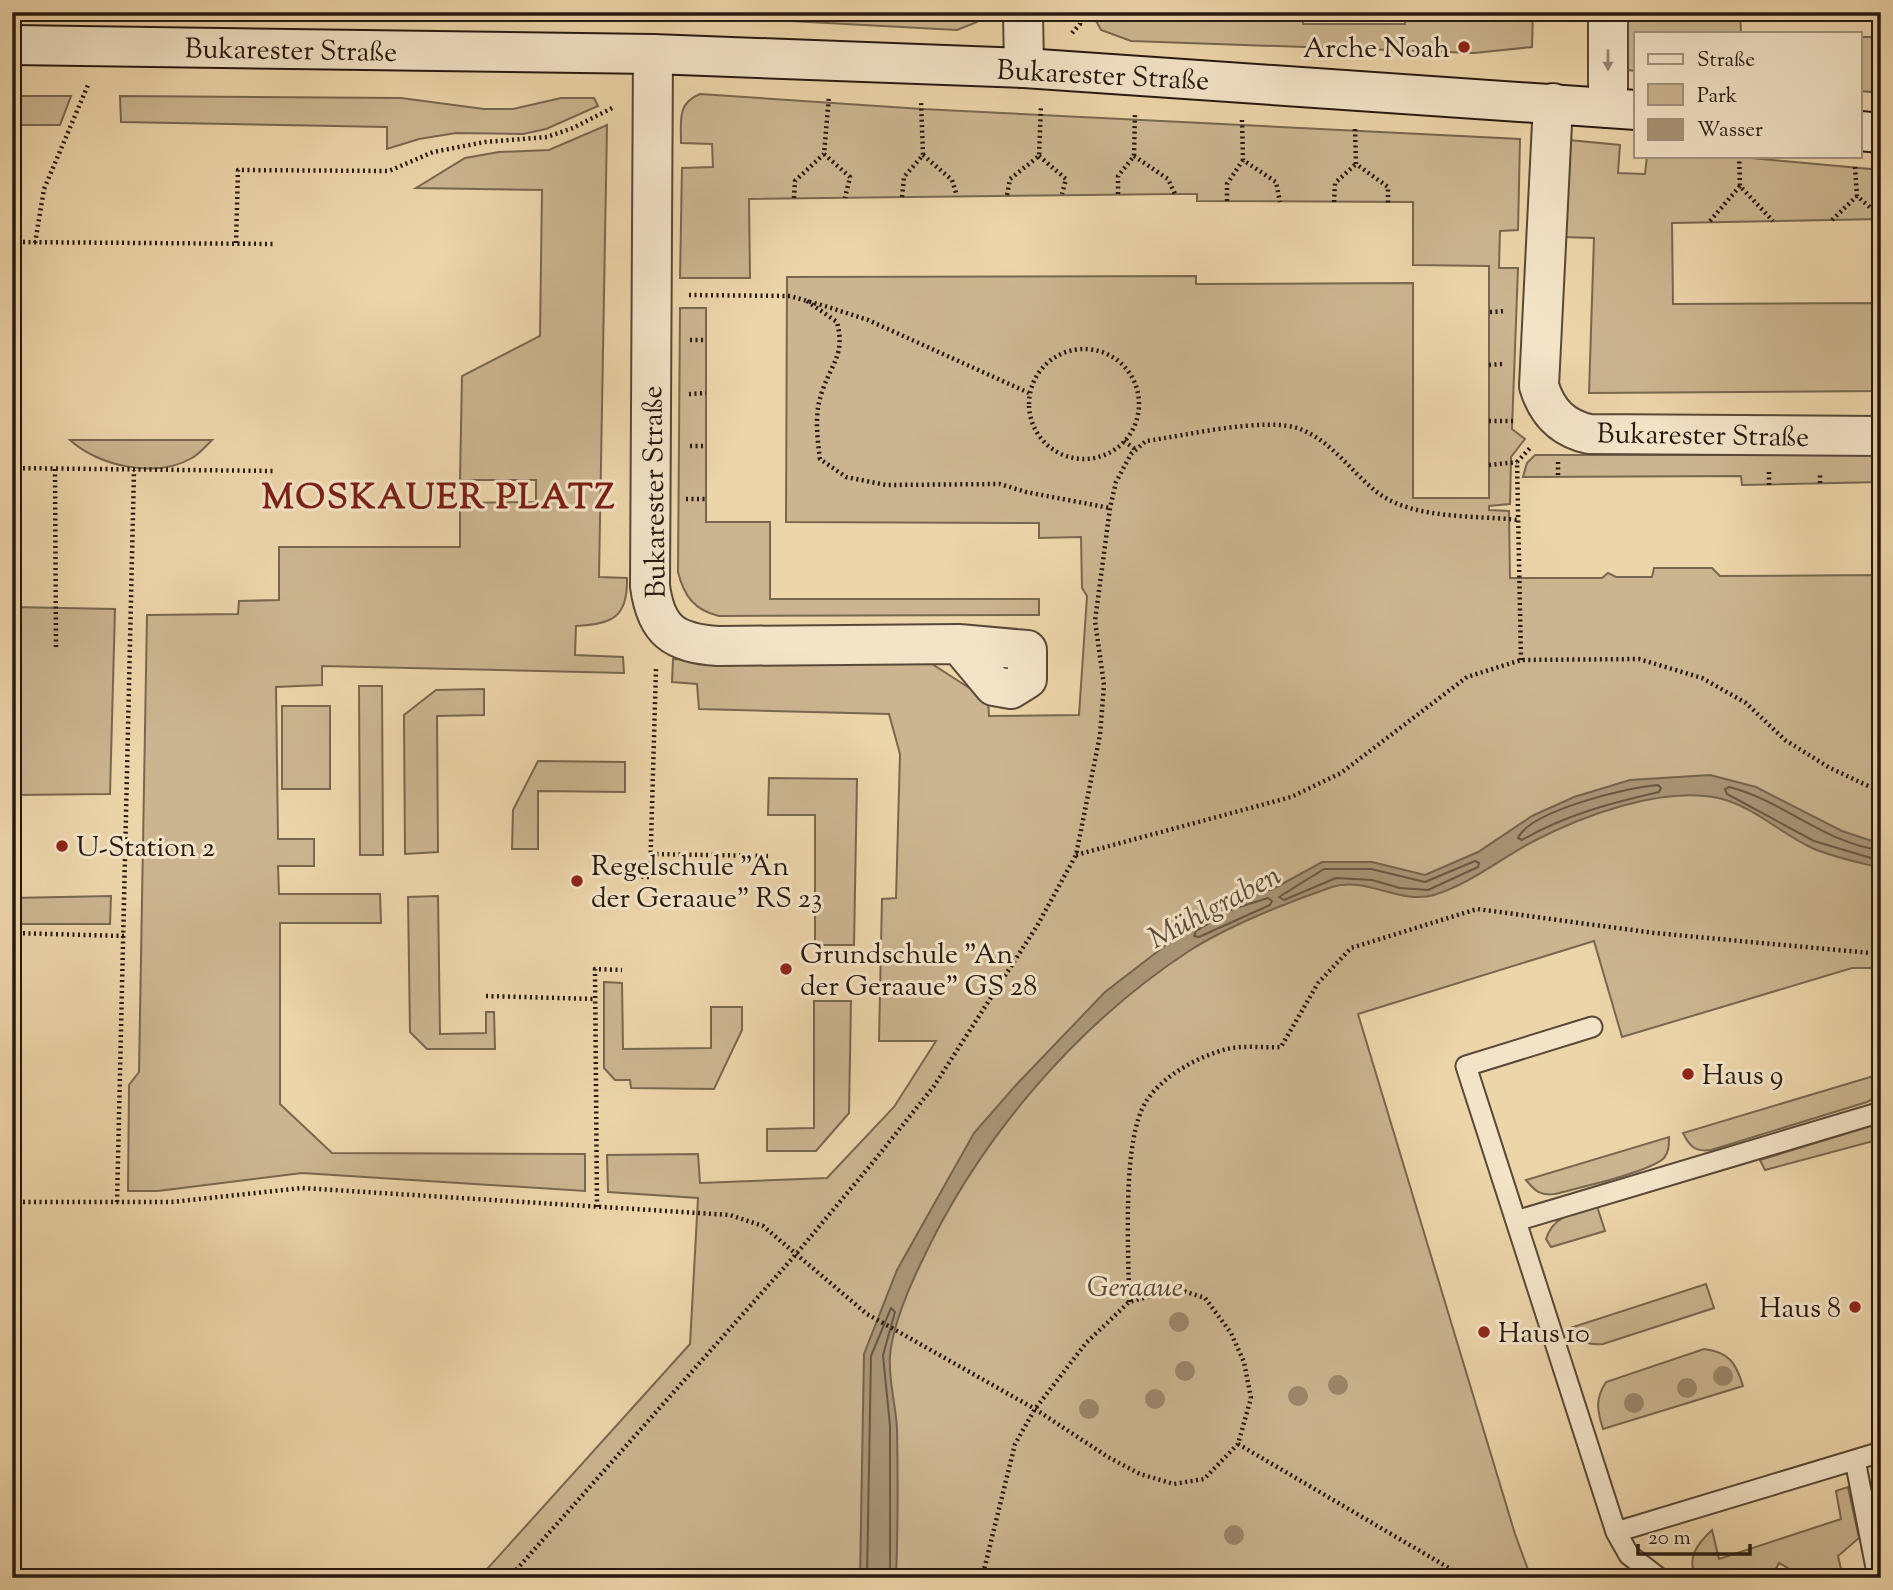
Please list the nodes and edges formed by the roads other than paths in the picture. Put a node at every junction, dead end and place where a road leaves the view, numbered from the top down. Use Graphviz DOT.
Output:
graph roads {
  1 [pos="1023,12"];
  2 [pos="1608,12"];
  3 [pos="12,45"];
  4 [pos="653,54"];
  5 [pos="1024,68"];
  6 [pos="1553,103"];
  7 [pos="1622,109"];
  8 [pos="1881,436"];
  9 [pos="959,644"];
  10 [pos="1592,1027"];
  11 [pos="1881,1112"];
  12 [pos="1516,1221"];
  13 [pos="1881,1452"];
  14 [pos="1855,1460"];
  15 [pos="1616,1532"];
  16 [pos="1659,1578"];
  17 [pos="1878,1578"];
  1 -- 5 [label="street"];
  2 -- 7 [label="street, one-way"];
  3 -- 4 [label="street, Bukarester Straße"];
  4 -- 5 [label="street, Bukarester Straße"];
  4 -- 9 [label="street, Bukarester Straße"];
  5 -- 6 [label="street, Bukarester Straße"];
  6 -- 7 [label="street, Bukarester Straße"];
  6 -- 8 [label="street, Bukarester Straße"];
  10 -- 12 [label="lane"];
  11 -- 12 [label="lane"];
  12 -- 15 [label="lane"];
  13 -- 14 [label="lane"];
  14 -- 15 [label="lane"];
  14 -- 17 [label="lane"];
  15 -- 16 [label="lane"];
}
